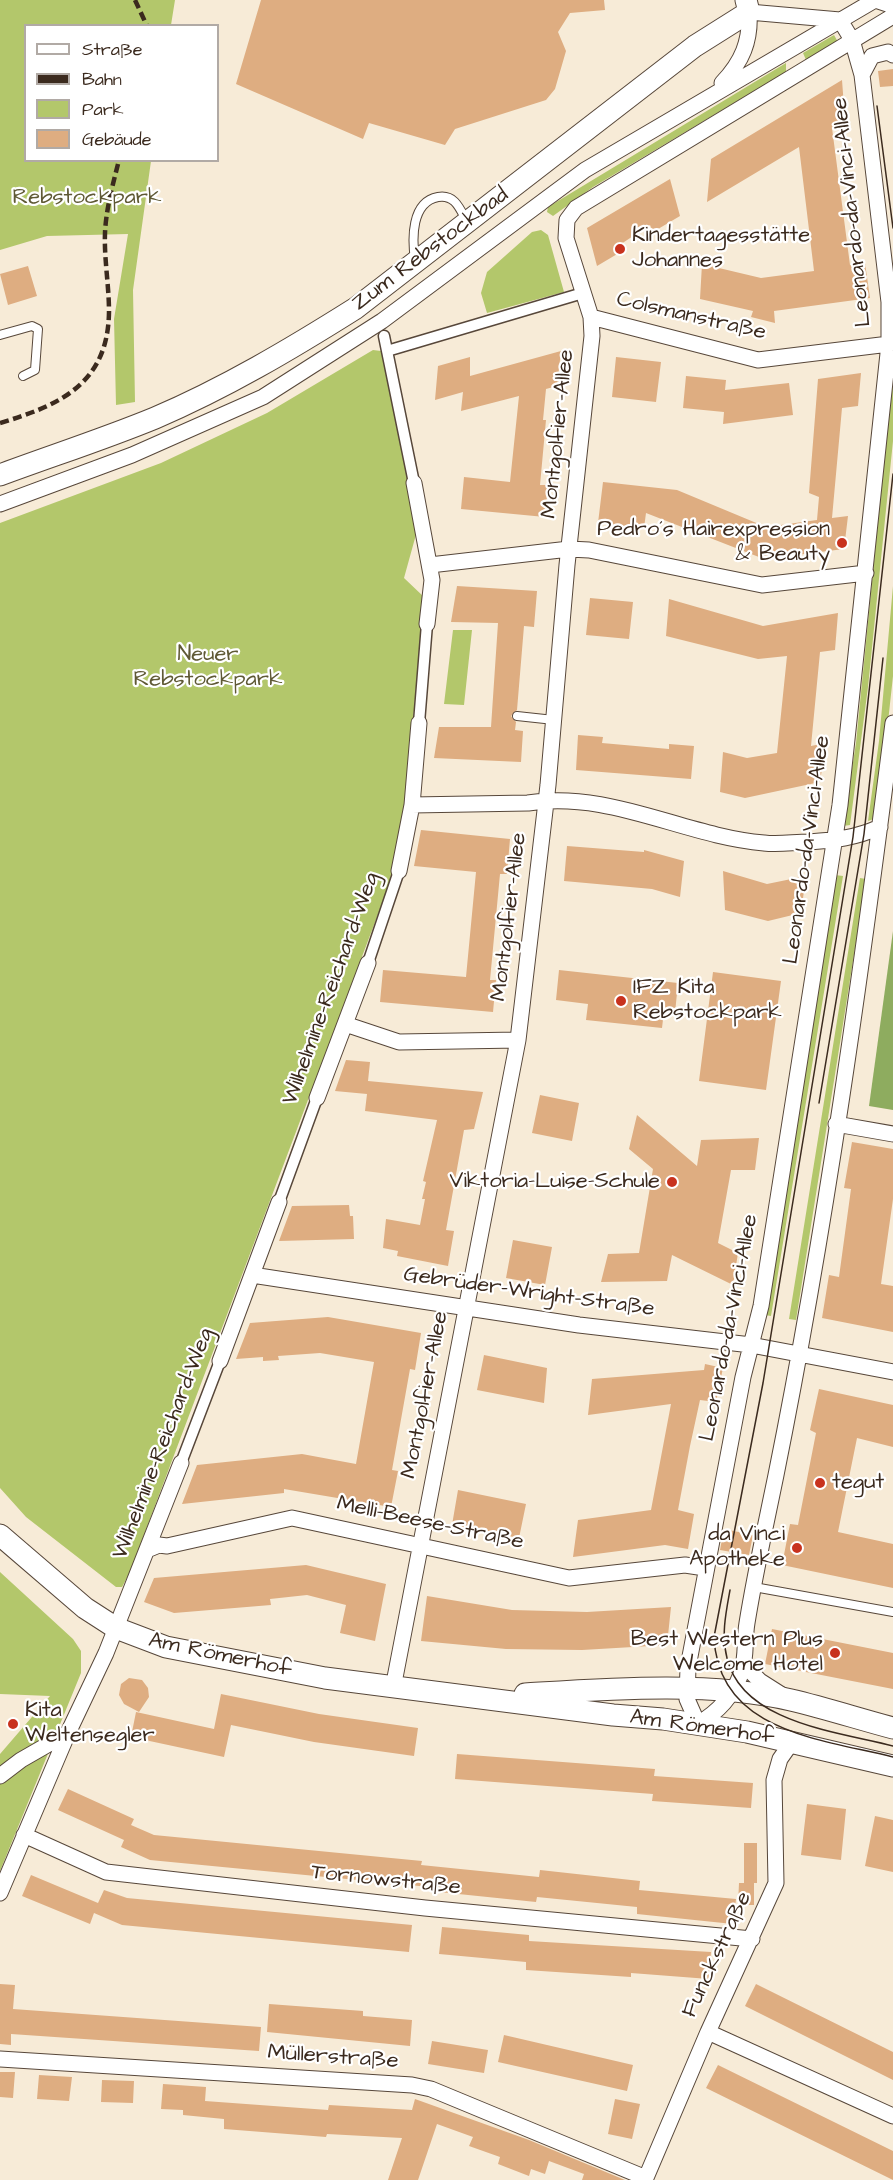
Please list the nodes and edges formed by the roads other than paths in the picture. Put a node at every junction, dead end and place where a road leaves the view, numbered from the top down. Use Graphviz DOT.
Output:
graph roads {
  1 [pos="875,0"];
  2 [pos="748,6"];
  3 [pos="893,6"];
  4 [pos="893,16"];
  5 [pos="840,20"];
  6 [pos="852,40"];
  7 [pos="893,55"];
  8 [pos="862,75"];
  9 [pos="712,94"];
  10 [pos="467,223"];
  11 [pos="415,262"];
  12 [pos="584,294"];
  13 [pos="591,317"];
  14 [pos="0,335"];
  15 [pos="384,336"];
  16 [pos="889,344"];
  17 [pos="387,351"];
  18 [pos="22,376"];
  19 [pos="0,475"];
  20 [pos="414,483"];
  21 [pos="0,504"];
  22 [pos="569,549"];
  23 [pos="430,565"];
  24 [pos="866,573"];
  25 [pos="427,624"];
  26 [pos="517,716"];
  27 [pos="554,720"];
  28 [pos="419,723"];
  29 [pos="893,723"];
  30 [pos="546,800"];
  31 [pos="412,805"];
  32 [pos="880,827"];
  33 [pos="834,842"];
  34 [pos="399,871"];
  35 [pos="368,963"];
  36 [pos="345,1024"];
  37 [pos="518,1040"];
  38 [pos="317,1098"];
  39 [pos="836,1124"];
  40 [pos="893,1134"];
  41 [pos="279,1202"];
  42 [pos="252,1275"];
  43 [pos="467,1308"];
  44 [pos="751,1345"];
  45 [pos="800,1354"];
  46 [pos="220,1360"];
  47 [pos="893,1372"];
  48 [pos="181,1463"];
  49 [pos="0,1535"];
  50 [pos="419,1545"];
  51 [pos="147,1550"];
  52 [pos="705,1568"];
  53 [pos="754,1587"];
  54 [pos="893,1612"];
  55 [pos="116,1629"];
  56 [pos="744,1665"];
  57 [pos="393,1688"];
  58 [pos="686,1690"];
  59 [pos="733,1692"];
  60 [pos="473,1696"];
  61 [pos="790,1699"];
  62 [pos="698,1724"];
  63 [pos="893,1728"];
  64 [pos="68,1733"];
  65 [pos="792,1742"];
  66 [pos="893,1766"];
  67 [pos="0,1776"];
  68 [pos="24,1835"];
  69 [pos="0,1893"];
  70 [pos="752,1939"];
  71 [pos="708,2032"];
  72 [pos="0,2059"];
  73 [pos="893,2116"];
  74 [pos="646,2179"];
  1 -- 3 [label="street"];
  1 -- 5 [label="street"];
  2 -- 5 [label="street"];
  2 -- 9 [label="street"];
  2 -- 10 [label="main road, Zum Rebstockbad"];
  4 -- 6 [label="street, Montgolfier-Allee"];
  5 -- 6 [label="street, Leonardo-da-Vinci-Allee"];
  5 -- 9 [label="street"];
  6 -- 8 [label="street, Leonardo-da-Vinci-Allee"];
  6 -- 12 [label="street, Montgolfier-Allee"];
  7 -- 8 [label="street, Leonardo-da-Vinci-Allee"];
  8 -- 16 [label="street, Leonardo-da-Vinci-Allee"];
  9 -- 21 [label="street"];
  10 -- 11 [label="main road, Zum Rebstockbad"];
  10 -- 11 [label="lane"];
  11 -- 19 [label="main road, Zum Rebstockbad"];
  12 -- 13 [label="street, Montgolfier-Allee"];
  12 -- 17 [label="street"];
  13 -- 16 [label="street, Colsmanstraße"];
  13 -- 22 [label="street, Montgolfier-Allee"];
  14 -- 18 [label="lane"];
  15 -- 17 [label="street, Wilhelmine-Reichard-Weg"];
  16 -- 24 [label="street, Leonardo-da-Vinci-Allee"];
  17 -- 20 [label="street, Wilhelmine-Reichard-Weg"];
  20 -- 23 [label="street, Wilhelmine-Reichard-Weg"];
  22 -- 23 [label="street"];
  22 -- 24 [label="street"];
  22 -- 27 [label="street, Montgolfier-Allee"];
  23 -- 25 [label="street, Wilhelmine-Reichard-Weg"];
  24 -- 33 [label="street, Leonardo-da-Vinci-Allee"];
  25 -- 28 [label="street, Wilhelmine-Reichard-Weg"];
  26 -- 27 [label="lane"];
  27 -- 30 [label="street, Montgolfier-Allee"];
  28 -- 31 [label="street, Wilhelmine-Reichard-Weg"];
  29 -- 32 [label="street"];
  30 -- 31 [label="street"];
  30 -- 33 [label="street"];
  30 -- 37 [label="street, Montgolfier-Allee"];
  31 -- 34 [label="street, Wilhelmine-Reichard-Weg"];
  32 -- 33 [label="street"];
  32 -- 39 [label="street"];
  33 -- 44 [label="street, Leonardo-da-Vinci-Allee"];
  34 -- 35 [label="street, Wilhelmine-Reichard-Weg"];
  35 -- 36 [label="street, Wilhelmine-Reichard-Weg"];
  36 -- 37 [label="street"];
  36 -- 38 [label="street, Wilhelmine-Reichard-Weg"];
  37 -- 43 [label="street, Montgolfier-Allee"];
  38 -- 41 [label="street, Wilhelmine-Reichard-Weg"];
  39 -- 40 [label="street"];
  39 -- 45 [label="street"];
  41 -- 42 [label="street, Wilhelmine-Reichard-Weg"];
  42 -- 43 [label="street, Gebrüder-Wright-Straße"];
  42 -- 46 [label="street, Wilhelmine-Reichard-Weg"];
  43 -- 44 [label="street, Gebrüder-Wright-Straße"];
  43 -- 50 [label="street, Montgolfier-Allee"];
  44 -- 45 [label="street, Gebrüder-Wright-Straße"];
  44 -- 52 [label="street, Leonardo-da-Vinci-Allee"];
  45 -- 47 [label="street, Gebrüder-Wright-Straße"];
  45 -- 53 [label="street"];
  46 -- 48 [label="street, Wilhelmine-Reichard-Weg"];
  48 -- 51 [label="street, Wilhelmine-Reichard-Weg"];
  49 -- 55 [label="main road, Am Römerhof"];
  50 -- 51 [label="street, Melli-Beese-Straße"];
  50 -- 52 [label="street, Melli-Beese-Straße"];
  50 -- 57 [label="street, Montgolfier-Allee"];
  51 -- 55 [label="street, Wilhelmine-Reichard-Weg"];
  52 -- 58 [label="street, Leonardo-da-Vinci-Allee"];
  53 -- 54 [label="lane"];
  53 -- 56 [label="street"];
  55 -- 57 [label="main road, Am Römerhof"];
  55 -- 64 [label="street, Wilhelmine-Reichard-Weg"];
  56 -- 59 [label="street"];
  56 -- 61 [label="street"];
  57 -- 60 [label="main road, Am Römerhof"];
  58 -- 59 [label="main road, Am Römerhof"];
  58 -- 60 [label="main road, Am Römerhof"];
  58 -- 62 [label="street, Leonardo-da-Vinci-Allee"];
  59 -- 61 [label="main road, Am Römerhof"];
  59 -- 62 [label="street"];
  60 -- 62 [label="main road, Am Römerhof"];
  61 -- 63 [label="main road, Am Römerhof"];
  62 -- 65 [label="main road, Am Römerhof"];
  64 -- 67 [label="street"];
  64 -- 68 [label="street, Wilhelmine-Reichard-Weg"];
  65 -- 66 [label="main road, Am Römerhof"];
  65 -- 70 [label="street, Funckstraße"];
  68 -- 69 [label="street, Wilhelmine-Reichard-Weg"];
  68 -- 70 [label="street, Tornowstraße"];
  70 -- 71 [label="street, Funckstraße"];
  71 -- 73 [label="street"];
  71 -- 74 [label="street, Funckstraße"];
  72 -- 74 [label="street, Müllerstraße"];
}
